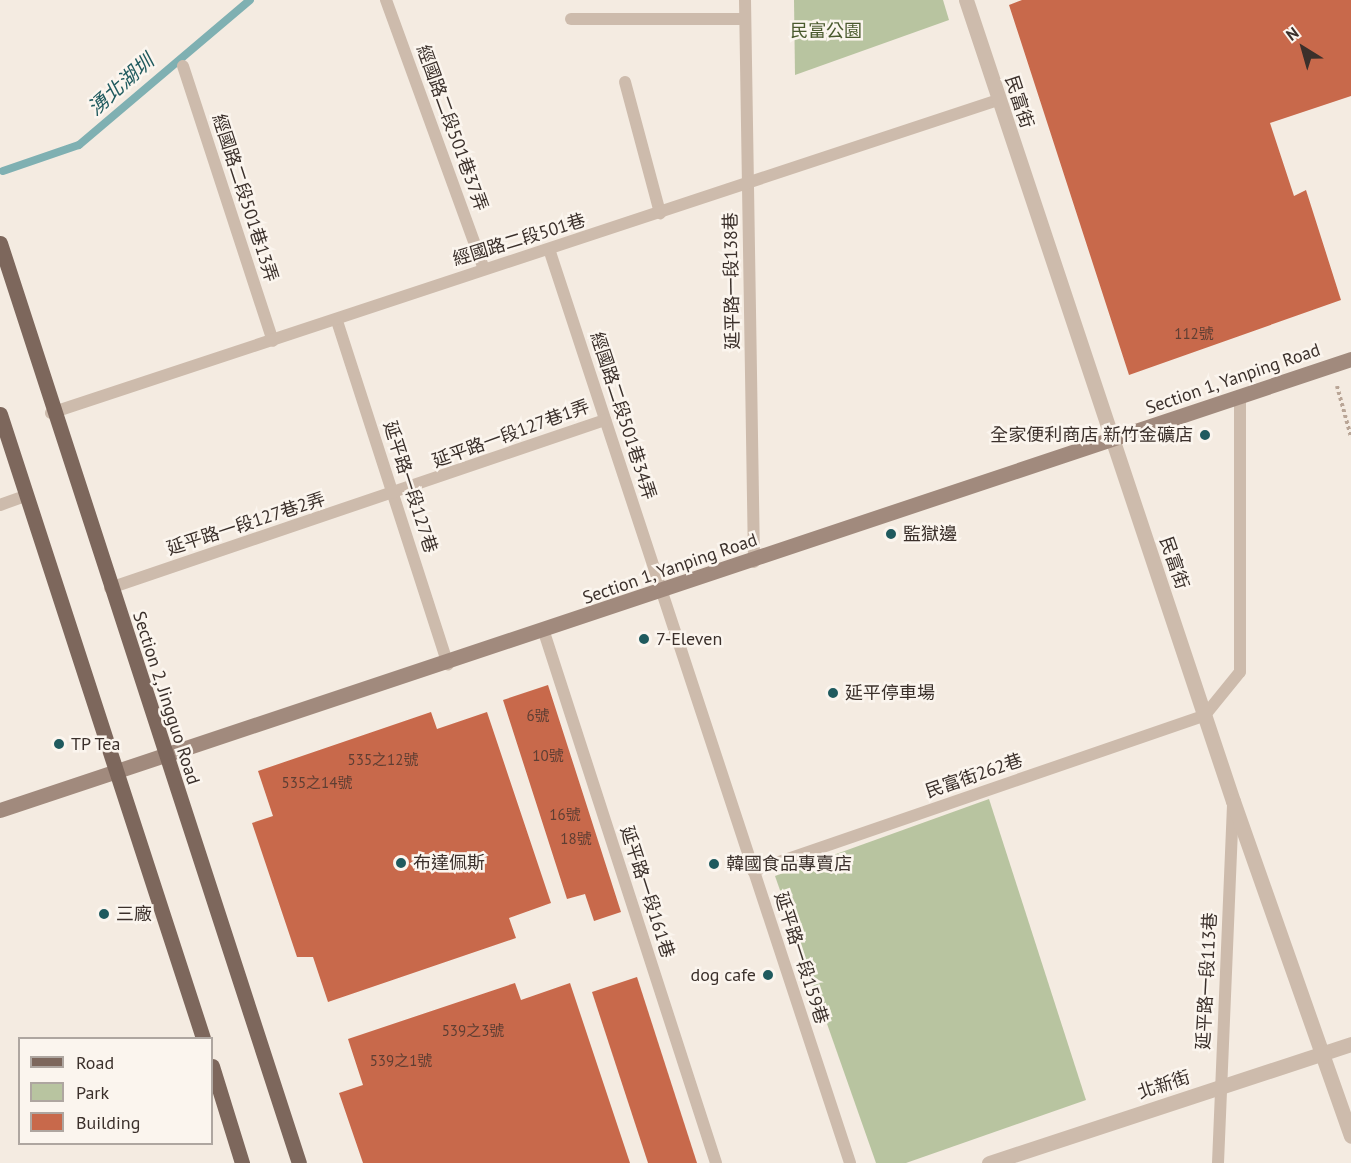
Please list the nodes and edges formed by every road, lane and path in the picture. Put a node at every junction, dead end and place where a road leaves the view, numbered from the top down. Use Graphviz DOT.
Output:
graph roads {
  1 [pos="386,0"];
  2 [pos="745,0"];
  3 [pos="966,0"];
  4 [pos="571,19"];
  5 [pos="745,19"];
  6 [pos="183,66"];
  7 [pos="625,82"];
  8 [pos="998,100"];
  9 [pos="749,182"];
  10 [pos="660,213"];
  11 [pos="0,243"];
  12 [pos="550,252"];
  13 [pos="484,269"];
  14 [pos="336,321"];
  15 [pos="273,341"];
  16 [pos="1351,359"];
  17 [pos="1333,365"];
  18 [pos="1240,399"];
  19 [pos="51,413"];
  20 [pos="0,414"];
  21 [pos="605,420"];
  22 [pos="1351,437"];
  23 [pos="1111,441"];
  24 [pos="394,495"];
  25 [pos="25,496"];
  26 [pos="0,505"];
  27 [pos="754,562"];
  28 [pos="110,588"];
  29 [pos="662,593"];
  30 [pos="544,632"];
  31 [pos="448,665"];
  32 [pos="1205,715"];
  33 [pos="165,759"];
  34 [pos="119,773"];
  35 [pos="1233,801"];
  36 [pos="0,810"];
  37 [pos="753,871"];
  38 [pos="203,1037"];
  39 [pos="1351,1044"];
  40 [pos="1323,1053"];
  41 [pos="213,1069"];
  42 [pos="1220,1087"];
  43 [pos="1351,1136"];
  44 [pos="242,1163"];
  45 [pos="299,1163"];
  46 [pos="716,1163"];
  47 [pos="850,1163"];
  48 [pos="989,1163"];
  49 [pos="1218,1163"];
  1 -- 13 [label="lane, 經國路二段501巷37弄"];
  2 -- 5 [label="lane, 延平路一段138巷"];
  3 -- 8 [label="street, 民富街"];
  4 -- 5 [label="lane"];
  5 -- 9 [label="lane, 延平路一段138巷"];
  6 -- 15 [label="lane, 經國路二段501巷13弄"];
  7 -- 10 [label="lane"];
  8 -- 9 [label="lane, 經國路二段501巷"];
  8 -- 23 [label="street, 民富街"];
  9 -- 10 [label="lane, 經國路二段501巷"];
  9 -- 27 [label="lane, 延平路一段138巷"];
  10 -- 12 [label="lane, 經國路二段501巷"];
  11 -- 19 [label="main road, Section 2, Jingguo Road"];
  12 -- 13 [label="lane, 經國路二段501巷"];
  12 -- 21 [label="lane, 經國路二段501巷34弄"];
  13 -- 14 [label="lane, 經國路二段501巷"];
  14 -- 15 [label="lane, 經國路二段501巷"];
  14 -- 24 [label="lane, 延平路一段127巷"];
  15 -- 19 [label="lane, 經國路二段501巷"];
  16 -- 17 [label="street, Section 1, Yanping Road"];
  17 -- 18 [label="street, Section 1, Yanping Road"];
  17 -- 22 [label="path"];
  18 -- 23 [label="street, Section 1, Yanping Road"];
  18 -- 32 [label="lane"];
  19 -- 28 [label="main road, Section 2, Jingguo Road"];
  20 -- 25 [label="main road"];
  21 -- 24 [label="lane, 延平路一段127巷1弄"];
  21 -- 29 [label="lane, 經國路二段501巷34弄"];
  23 -- 27 [label="street, Section 1, Yanping Road"];
  23 -- 32 [label="street, 民富街"];
  24 -- 28 [label="lane, 延平路一段127巷2弄"];
  24 -- 31 [label="lane, 延平路一段127巷"];
  25 -- 26 [label="lane"];
  25 -- 34 [label="main road"];
  27 -- 29 [label="street, Section 1, Yanping Road"];
  28 -- 33 [label="main road, Section 2, Jingguo Road"];
  29 -- 30 [label="street, Section 1, Yanping Road"];
  29 -- 37 [label="lane, 延平路一段159巷"];
  30 -- 31 [label="street, Section 1, Yanping Road"];
  30 -- 46 [label="lane, 延平路一段161巷"];
  31 -- 33 [label="street, Section 1, Yanping Road"];
  32 -- 35 [label="street, 民富街"];
  32 -- 37 [label="lane, 民富街262巷"];
  33 -- 34 [label="street, Section 1, Yanping Road"];
  33 -- 45 [label="main road, Section 2, Jingguo Road"];
  34 -- 36 [label="street, Section 1, Yanping Road"];
  34 -- 38 [label="main road"];
  35 -- 40 [label="street, 民富街"];
  35 -- 42 [label="lane, 延平路一段113巷"];
  37 -- 47 [label="lane, 延平路一段159巷"];
  39 -- 40 [label="street, 北新街"];
  40 -- 42 [label="street, 北新街"];
  40 -- 43 [label="street, 民富街"];
  41 -- 44 [label="main road"];
  42 -- 48 [label="street, 北新街"];
  42 -- 49 [label="lane, 延平路一段113巷"];
}
